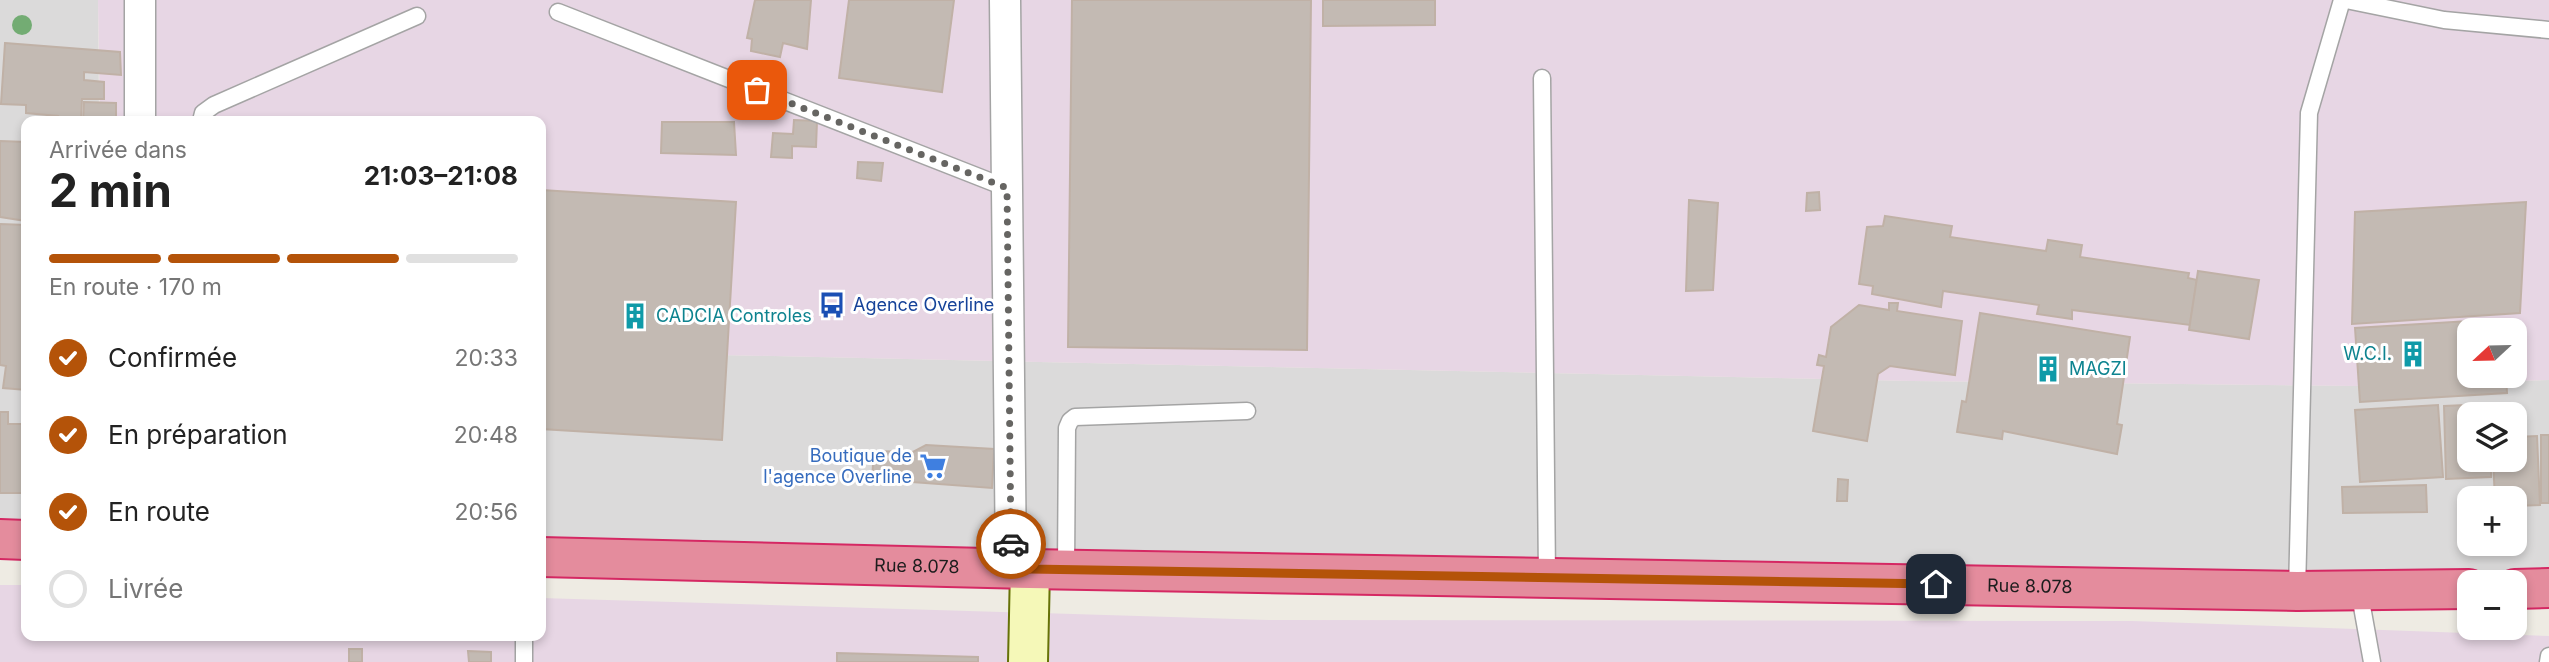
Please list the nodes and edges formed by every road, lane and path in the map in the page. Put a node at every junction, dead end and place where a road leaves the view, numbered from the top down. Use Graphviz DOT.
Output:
graph roads {
  1 [pos="141,0"];
  2 [pos="1005,0"];
  3 [pos="2344,0"];
  4 [pos="558,12"];
  5 [pos="417,16"];
  6 [pos="2549,30"];
  7 [pos="1542,78"];
  8 [pos="141,116"];
  9 [pos="202,116"];
  10 [pos="1007,188"];
  11 [pos="1247,411"];
  12 [pos="0,540"];
  13 [pos="21,540"];
  14 [pos="546,557"];
  15 [pos="1036,569"];
  16 [pos="1547,577"];
  17 [pos="2549,588"];
  18 [pos="2457,589"];
  19 [pos="2527,589"];
  20 [pos="2297,590"];
  21 [pos="2359,590"];
  22 [pos="524,641"];
  23 [pos="2549,656"];
  24 [pos="524,662"];
  25 [pos="1028,662"];
  26 [pos="2372,662"];
  27 [pos="2548,662"];
  1 -- 8 [label="street"];
  2 -- 10 [label="street"];
  3 -- 6 [label="lane"];
  3 -- 20 [label="lane"];
  4 -- 10 [label="lane"];
  5 -- 9 [label="lane"];
  7 -- 16 [label="lane"];
  10 -- 15 [label="street"];
  11 -- 15 [label="lane"];
  12 -- 13 [label="highway"];
  14 -- 15 [label="highway, Rue 8.078"];
  15 -- 16 [label="highway, Rue 8.078"];
  15 -- 25 [label="street"];
  16 -- 20 [label="highway, Rue 8.078"];
  17 -- 19 [label="highway"];
  18 -- 21 [label="highway, Rue 8.078"];
  20 -- 21 [label="highway, Rue 8.078"];
  21 -- 26 [label="lane"];
  22 -- 24 [label="lane"];
  23 -- 27 [label="lane"];
}
